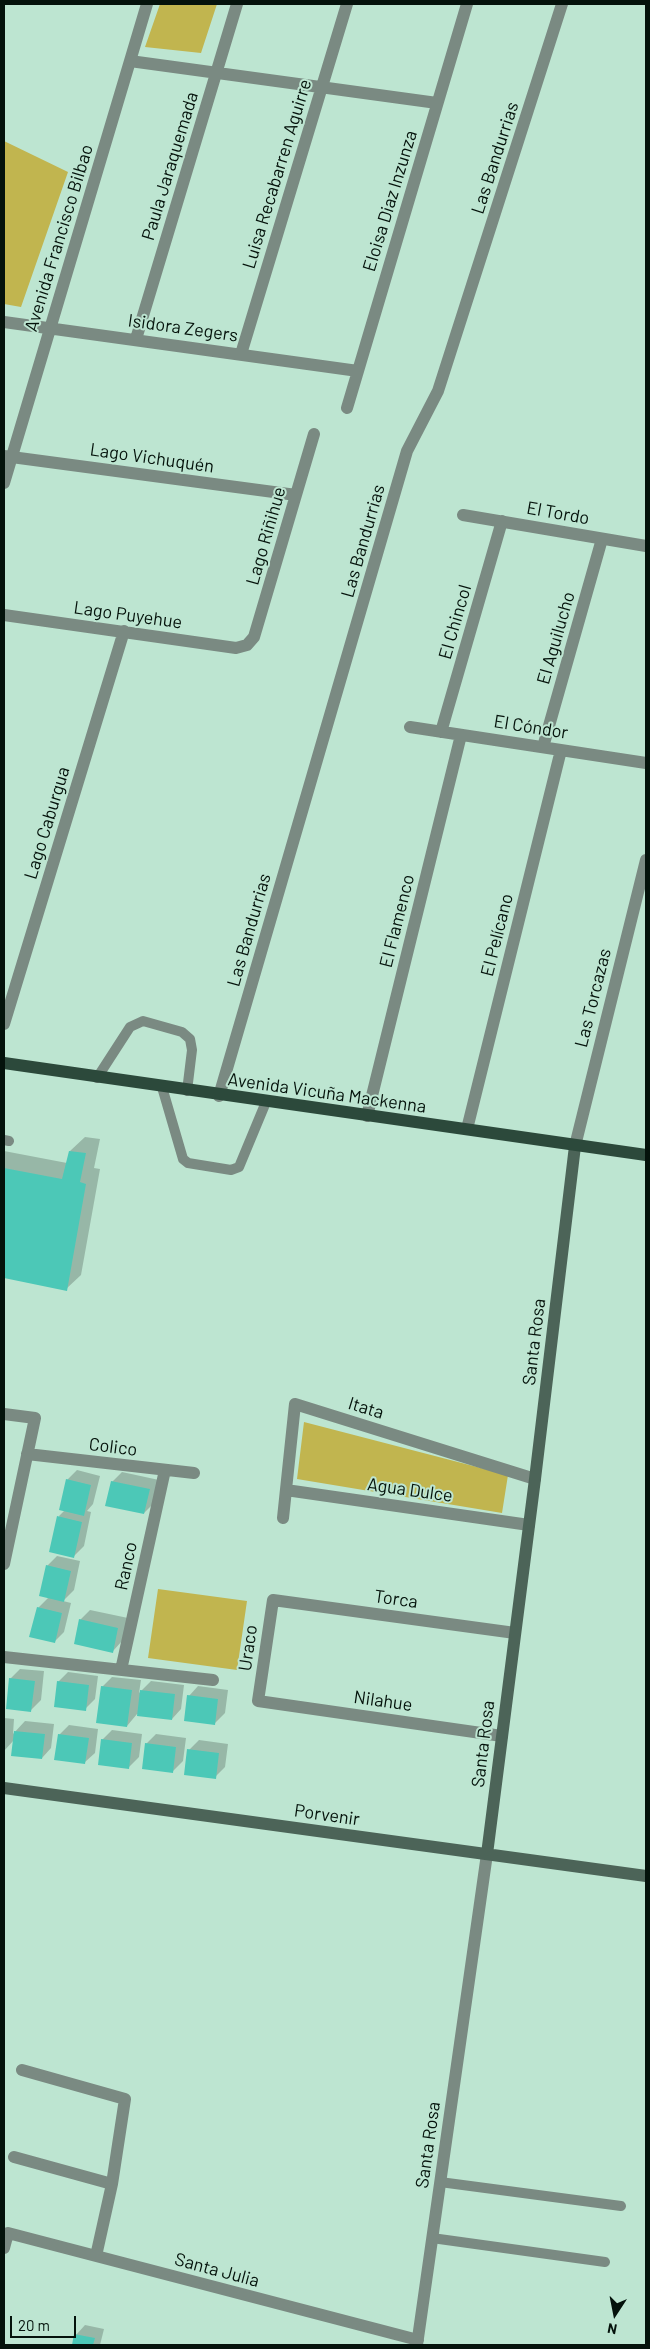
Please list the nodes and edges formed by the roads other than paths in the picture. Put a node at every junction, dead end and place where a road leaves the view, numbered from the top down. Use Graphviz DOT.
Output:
graph roads {
  1 [pos="147,4"];
  2 [pos="237,4"];
  3 [pos="347,4"];
  4 [pos="467,4"];
  5 [pos="562,4"];
  6 [pos="130,61"];
  7 [pos="216,72"];
  8 [pos="322,87"];
  9 [pos="437,104"];
  10 [pos="4,322"];
  11 [pos="50,330"];
  12 [pos="136,339"];
  13 [pos="241,354"];
  14 [pos="358,371"];
  15 [pos="347,408"];
  16 [pos="314,434"];
  17 [pos="8,457"];
  18 [pos="4,483"];
  19 [pos="296,495"];
  20 [pos="463,515"];
  21 [pos="502,521"];
  22 [pos="602,539"];
  23 [pos="646,546"];
  24 [pos="4,614"];
  25 [pos="124,631"];
  26 [pos="248,645"];
  27 [pos="410,727"];
  28 [pos="441,732"];
  29 [pos="461,735"];
  30 [pos="543,747"];
  31 [pos="561,750"];
  32 [pos="645,759"];
  33 [pos="646,860"];
  34 [pos="4,1024"];
  35 [pos="4,1063"];
  36 [pos="97,1078"];
  37 [pos="162,1087"];
  38 [pos="187,1091"];
  39 [pos="219,1096"];
  40 [pos="266,1102"];
  41 [pos="367,1116"];
  42 [pos="467,1129"];
  43 [pos="575,1146"];
  44 [pos="646,1155"];
  45 [pos="4,1414"];
  46 [pos="27,1454"];
  47 [pos="165,1470"];
  48 [pos="194,1473"];
  49 [pos="535,1479"];
  50 [pos="286,1490"];
  51 [pos="282,1518"];
  52 [pos="529,1525"];
  53 [pos="4,1564"];
  54 [pos="272,1600"];
  55 [pos="515,1633"];
  56 [pos="4,1657"];
  57 [pos="121,1670"];
  58 [pos="212,1680"];
  59 [pos="258,1701"];
  60 [pos="502,1736"];
  61 [pos="4,1788"];
  62 [pos="487,1854"];
  63 [pos="646,1876"];
  64 [pos="22,2070"];
  65 [pos="14,2157"];
  66 [pos="440,2182"];
  67 [pos="112,2184"];
  68 [pos="621,2206"];
  69 [pos="432,2238"];
  70 [pos="4,2248"];
  71 [pos="96,2256"];
  72 [pos="605,2262"];
  73 [pos="417,2343"];
  1 -- 6 [label="street, Avenida Francisco Bilbao"];
  2 -- 7 [label="street, Paula Jaraquemada"];
  3 -- 8 [label="street, Luisa Recabarren Aguirre"];
  4 -- 9 [label="street, Eloisa Diaz Inzunza"];
  5 -- 39 [label="street, Las Bandurrias"];
  6 -- 7 [label="street"];
  6 -- 11 [label="street, Avenida Francisco Bilbao"];
  7 -- 8 [label="street"];
  7 -- 12 [label="street, Paula Jaraquemada"];
  8 -- 9 [label="street"];
  8 -- 13 [label="street, Luisa Recabarren Aguirre"];
  9 -- 14 [label="street, Eloisa Diaz Inzunza"];
  10 -- 11 [label="street, Isidora Zegers"];
  11 -- 12 [label="street, Isidora Zegers"];
  11 -- 17 [label="street, Avenida Francisco Bilbao"];
  12 -- 13 [label="street, Isidora Zegers"];
  13 -- 14 [label="street, Isidora Zegers"];
  14 -- 15 [label="street, Eloisa Diaz Inzunza"];
  16 -- 19 [label="street, Lago Riñihue"];
  17 -- 18 [label="street, Avenida Francisco Bilbao"];
  17 -- 19 [label="street, Lago Vichuquén"];
  19 -- 26 [label="street, Lago Riñihue"];
  20 -- 21 [label="street, El Tordo"];
  21 -- 22 [label="street, El Tordo"];
  21 -- 28 [label="street, El Chincol"];
  22 -- 23 [label="street, El Tordo"];
  22 -- 30 [label="street, El Aguilucho"];
  24 -- 25 [label="street, Lago Puyehue"];
  25 -- 26 [label="street, Lago Puyehue"];
  25 -- 34 [label="street, Lago Caburgua"];
  27 -- 28 [label="street, El Cóndor"];
  28 -- 29 [label="street, El Cóndor"];
  29 -- 30 [label="street, El Cóndor"];
  29 -- 41 [label="street, El Flamenco"];
  30 -- 31 [label="street, El Cóndor"];
  31 -- 32 [label="street, El Cóndor"];
  31 -- 42 [label="street, El Pelícano"];
  33 -- 43 [label="street, Las Torcazas"];
  35 -- 36 [label="main road, Avenida Vicuña Mackenna"];
  36 -- 37 [label="main road, Avenida Vicuña Mackenna"];
  36 -- 38 [label="lane"];
  37 -- 38 [label="main road, Avenida Vicuña Mackenna"];
  37 -- 40 [label="lane"];
  38 -- 39 [label="main road, Avenida Vicuña Mackenna"];
  39 -- 40 [label="main road, Avenida Vicuña Mackenna"];
  40 -- 41 [label="main road, Avenida Vicuña Mackenna"];
  41 -- 42 [label="main road, Avenida Vicuña Mackenna"];
  42 -- 43 [label="main road, Avenida Vicuña Mackenna"];
  43 -- 44 [label="main road, Avenida Vicuña Mackenna"];
  43 -- 49 [label="street, Santa Rosa"];
  45 -- 46 [label="street"];
  46 -- 47 [label="street, Colico"];
  46 -- 53 [label="street"];
  47 -- 48 [label="street, Colico"];
  47 -- 57 [label="street, Ranco"];
  49 -- 50 [label="street, Itata"];
  49 -- 52 [label="street, Santa Rosa"];
  50 -- 51 [label="street, Itata"];
  50 -- 52 [label="street, Agua Dulce"];
  52 -- 55 [label="street, Santa Rosa"];
  54 -- 55 [label="street, Torca"];
  54 -- 59 [label="street, Uraco"];
  55 -- 60 [label="street, Santa Rosa"];
  56 -- 57 [label="street"];
  57 -- 58 [label="street"];
  59 -- 60 [label="street, Nilahue"];
  60 -- 62 [label="street, Santa Rosa"];
  61 -- 62 [label="street, Porvenir"];
  62 -- 63 [label="street, Porvenir"];
  62 -- 66 [label="street, Santa Rosa"];
  64 -- 67 [label="street"];
  65 -- 67 [label="street"];
  66 -- 68 [label="lane"];
  66 -- 69 [label="street, Santa Rosa"];
  67 -- 71 [label="street"];
  69 -- 72 [label="lane"];
  69 -- 73 [label="street, Santa Rosa"];
  70 -- 71 [label="street, Santa Julia"];
  71 -- 73 [label="street, Santa Julia"];
}
